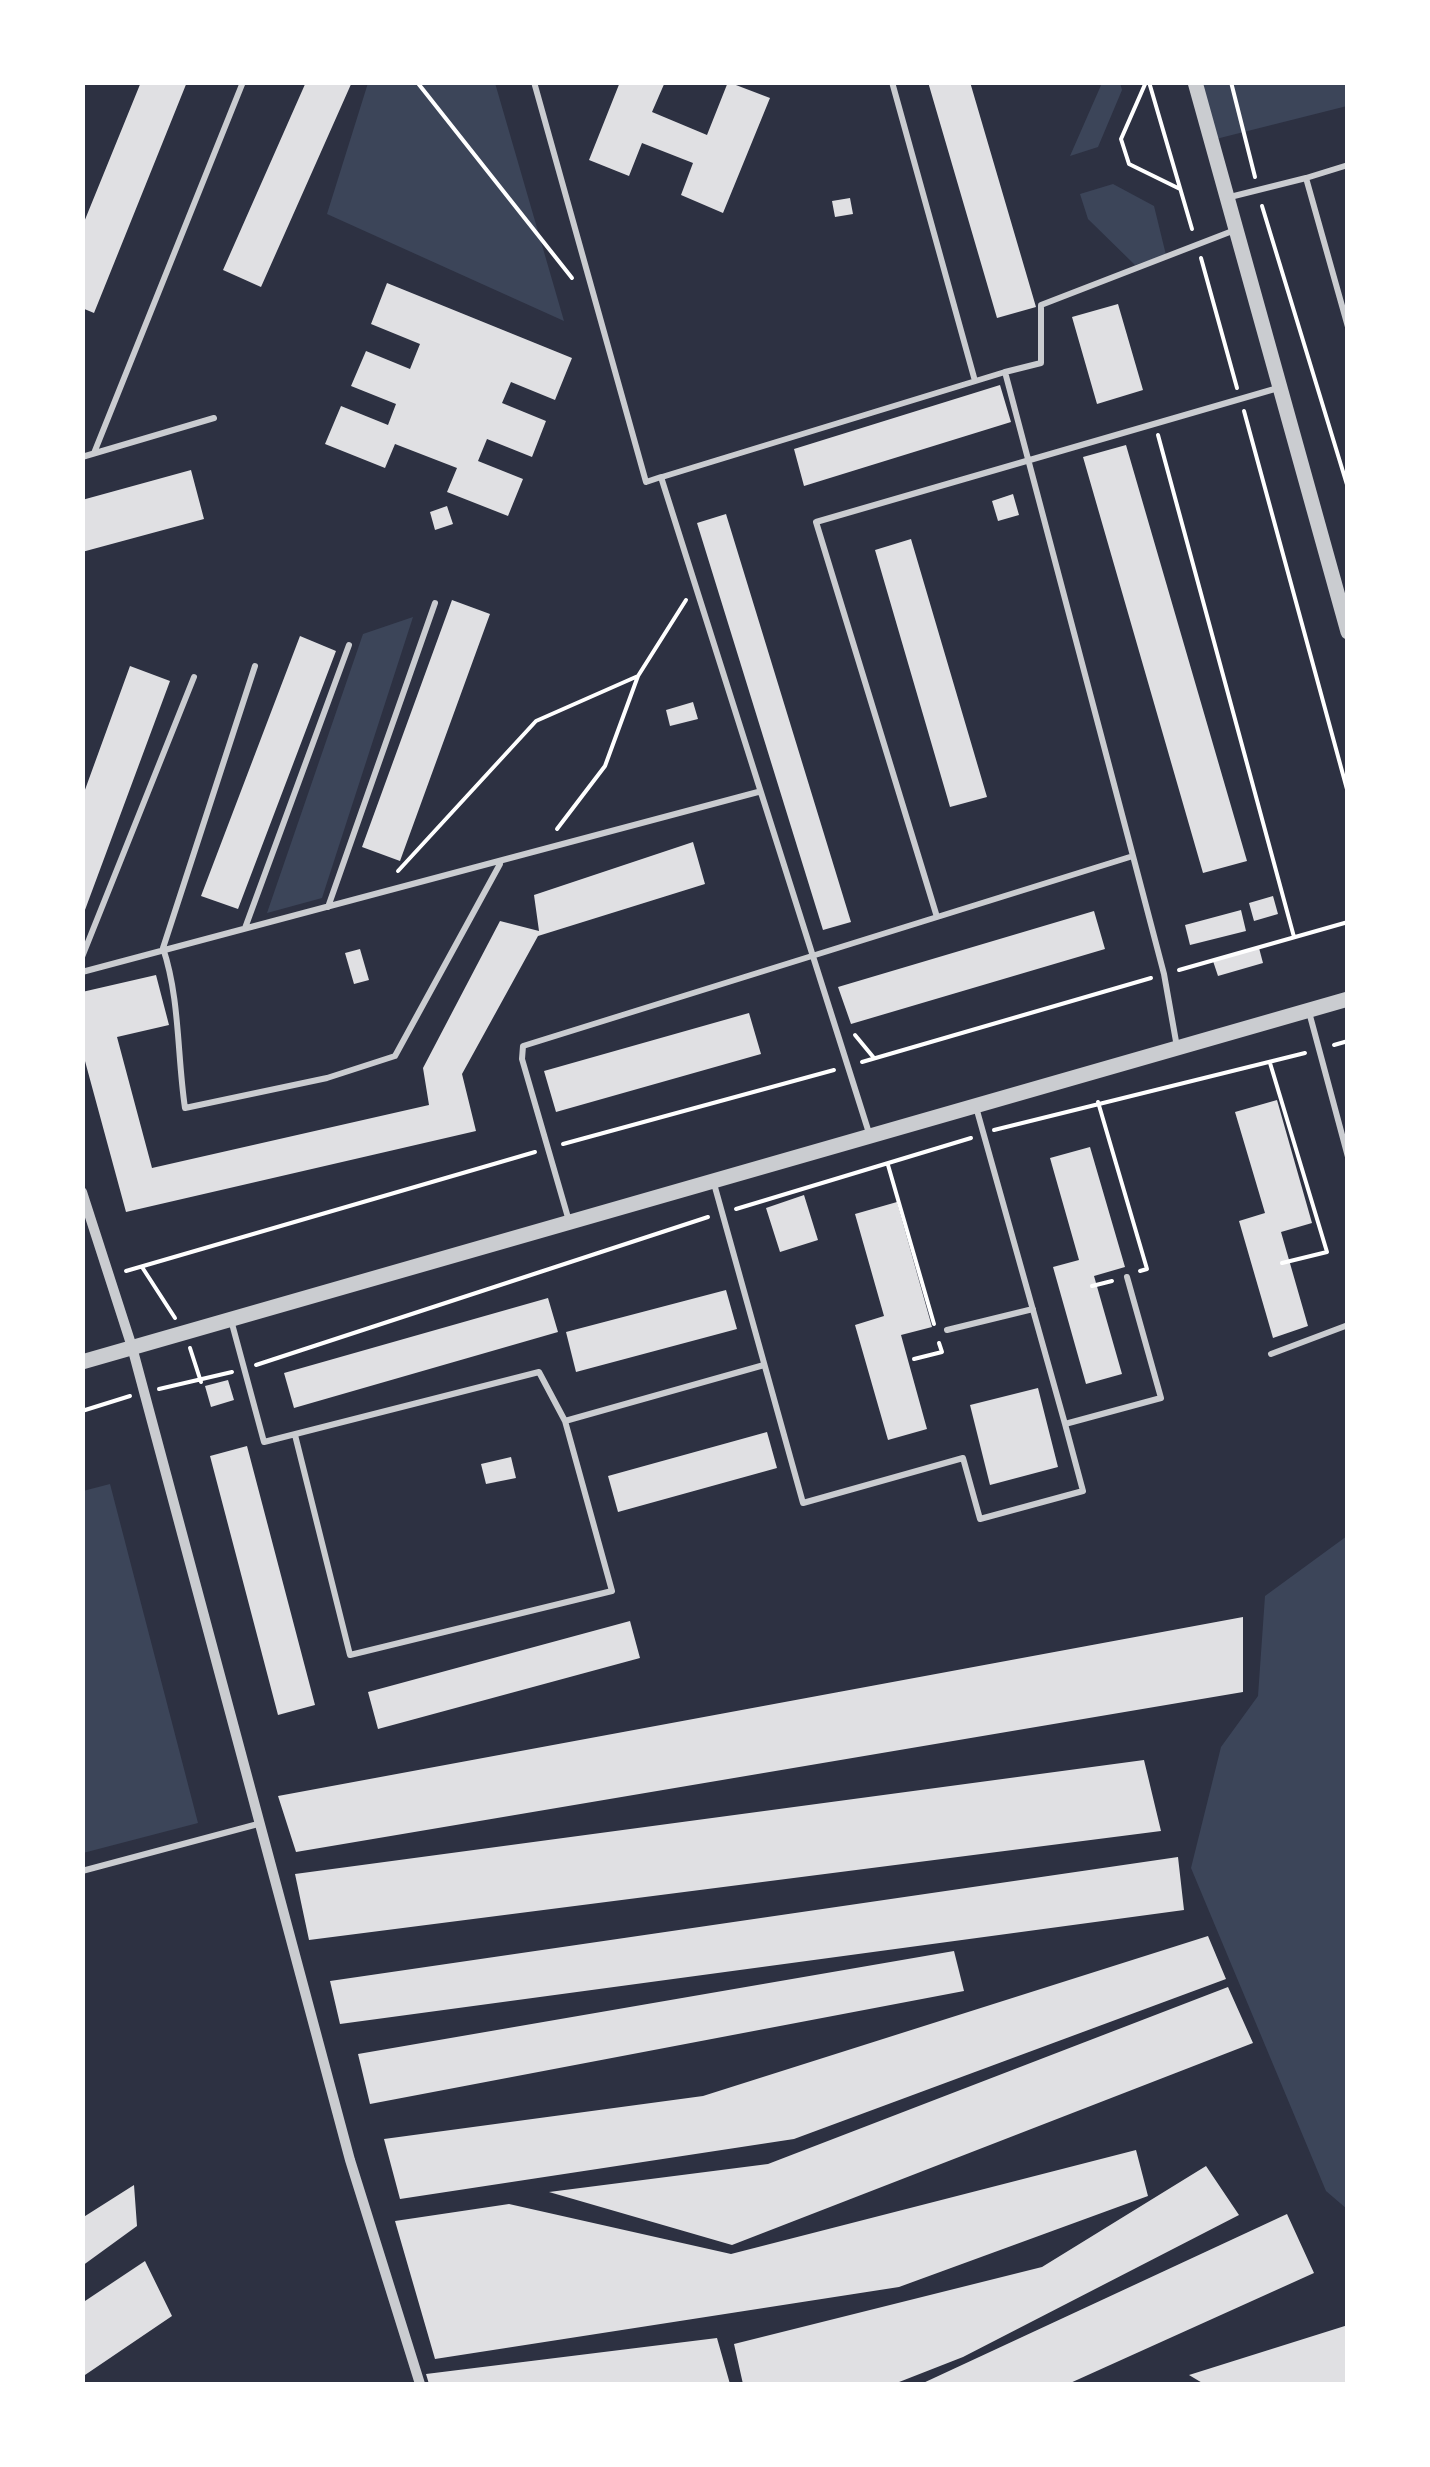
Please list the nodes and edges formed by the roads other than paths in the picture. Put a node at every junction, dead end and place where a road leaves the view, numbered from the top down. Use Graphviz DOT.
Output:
graph roads {
  1 [pos="244,82"];
  2 [pos="534,82"];
  3 [pos="892,82"];
  4 [pos="1196,82"];
  5 [pos="1348,165"];
  6 [pos="1306,178"];
  7 [pos="1228,198"];
  8 [pos="1236,230"];
  9 [pos="1348,327"];
  10 [pos="1005,372"];
  11 [pos="976,381"];
  12 [pos="1280,387"];
  13 [pos="214,418"];
  14 [pos="94,454"];
  15 [pos="82,457"];
  16 [pos="1028,457"];
  17 [pos="661,477"];
  18 [pos="435,603"];
  19 [pos="1348,632"];
  20 [pos="349,645"];
  21 [pos="255,666"];
  22 [pos="194,677"];
  23 [pos="758,792"];
  24 [pos="1133,856"];
  25 [pos="500,864"];
  26 [pos="328,908"];
  27 [pos="937,917"];
  28 [pos="245,929"];
  29 [pos="163,948"];
  30 [pos="82,957"];
  31 [pos="814,958"];
  32 [pos="82,972"];
  33 [pos="1348,999"];
  34 [pos="1309,1010"];
  35 [pos="1177,1048"];
  36 [pos="976,1106"];
  37 [pos="869,1133"];
  38 [pos="1348,1157"];
  39 [pos="713,1179"];
  40 [pos="82,1192"];
  41 [pos="570,1222"];
  42 [pos="1127,1277"];
  43 [pos="1033,1309"];
  44 [pos="231,1320"];
  45 [pos="1348,1324"];
  46 [pos="947,1330"];
  47 [pos="132,1347"];
  48 [pos="1271,1354"];
  49 [pos="82,1362"];
  50 [pos="764,1365"];
  51 [pos="565,1421"];
  52 [pos="1065,1424"];
  53 [pos="295,1434"];
  54 [pos="258,1824"];
  55 [pos="82,1871"];
  56 [pos="420,2384"];
  1 -- 14 [label="lane"];
  2 -- 17 [label="lane"];
  3 -- 11 [label="lane"];
  4 -- 7 [label="street"];
  5 -- 6 [label="lane"];
  6 -- 7 [label="lane"];
  6 -- 9 [label="lane"];
  7 -- 8 [label="street"];
  8 -- 10 [label="lane"];
  8 -- 12 [label="street"];
  10 -- 11 [label="lane"];
  10 -- 16 [label="lane"];
  11 -- 17 [label="lane"];
  12 -- 16 [label="lane"];
  12 -- 19 [label="street"];
  13 -- 14 [label="lane"];
  14 -- 15 [label="lane"];
  16 -- 24 [label="lane"];
  16 -- 27 [label="lane"];
  17 -- 23 [label="lane"];
  18 -- 26 [label="lane"];
  20 -- 28 [label="lane"];
  21 -- 29 [label="lane"];
  22 -- 30 [label="lane"];
  23 -- 25 [label="lane"];
  23 -- 31 [label="lane"];
  24 -- 27 [label="lane"];
  24 -- 35 [label="lane"];
  25 -- 26 [label="lane"];
  25 -- 29 [label="lane"];
  26 -- 28 [label="lane"];
  27 -- 31 [label="lane"];
  28 -- 29 [label="lane"];
  29 -- 32 [label="lane"];
  31 -- 37 [label="lane"];
  31 -- 41 [label="lane"];
  33 -- 34 [label="street"];
  34 -- 35 [label="street"];
  34 -- 38 [label="lane"];
  35 -- 36 [label="street"];
  36 -- 37 [label="street"];
  36 -- 43 [label="lane"];
  37 -- 39 [label="street"];
  39 -- 41 [label="street"];
  39 -- 50 [label="lane"];
  40 -- 47 [label="street"];
  41 -- 44 [label="street"];
  42 -- 52 [label="lane"];
  43 -- 46 [label="lane"];
  43 -- 52 [label="lane"];
  44 -- 47 [label="street"];
  44 -- 53 [label="lane"];
  45 -- 48 [label="lane"];
  47 -- 49 [label="street"];
  47 -- 54 [label="street"];
  50 -- 51 [label="lane"];
  50 -- 52 [label="lane"];
  51 -- 53 [label="lane"];
  51 -- 53 [label="lane"];
  54 -- 55 [label="lane"];
  54 -- 56 [label="street"];
}
